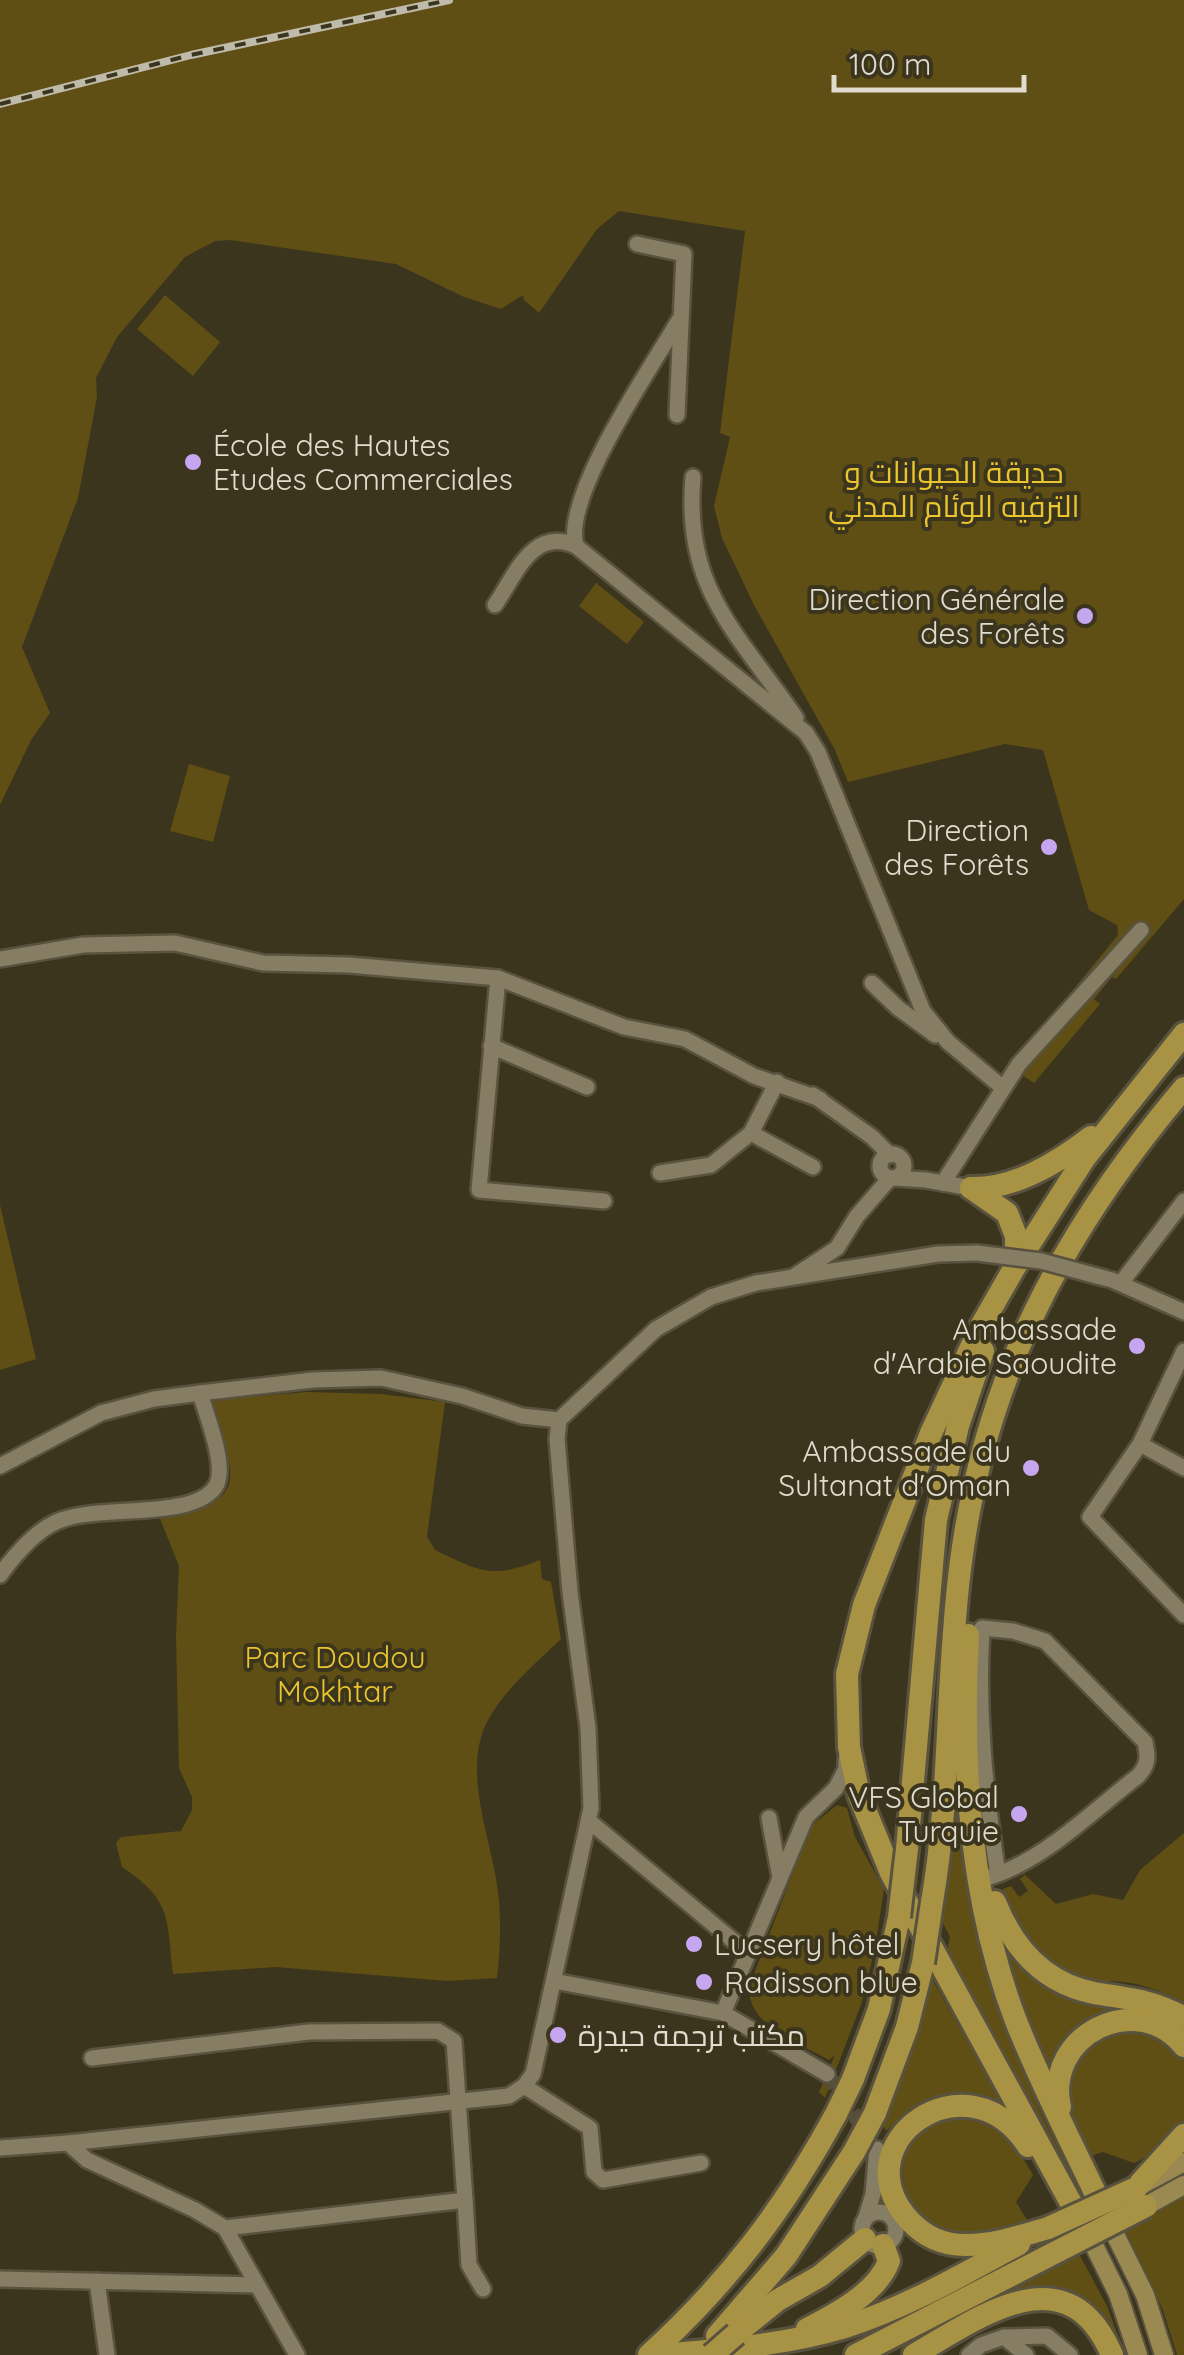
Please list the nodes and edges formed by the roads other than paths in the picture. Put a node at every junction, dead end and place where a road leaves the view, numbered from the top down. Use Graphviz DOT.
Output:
graph roads {
  1 [pos="637,244"];
  2 [pos="679,320"];
  3 [pos="678,415"];
  4 [pos="693,477"];
  5 [pos="576,546"];
  6 [pos="495,604"];
  7 [pos="806,733"];
  8 [pos="1141,930"];
  9 [pos="0,959"];
  10 [pos="498,978"];
  11 [pos="872,983"];
  12 [pos="1184,1034"];
  13 [pos="948,1042"];
  14 [pos="491,1046"];
  15 [pos="777,1076"];
  16 [pos="587,1088"];
  17 [pos="1003,1088"];
  18 [pos="1184,1088"];
  19 [pos="1132,1096"];
  20 [pos="752,1134"];
  21 [pos="813,1166"];
  22 [pos="890,1168"];
  23 [pos="660,1173"];
  24 [pos="943,1182"];
  25 [pos="971,1188"];
  26 [pos="1184,1200"];
  27 [pos="604,1201"];
  28 [pos="837,1248"];
  29 [pos="902,1259"];
  30 [pos="1016,1265"];
  31 [pos="793,1278"];
  32 [pos="1114,1281"];
  33 [pos="1184,1312"];
  34 [pos="1184,1352"];
  35 [pos="200,1393"];
  36 [pos="560,1420"];
  37 [pos="1140,1444"];
  38 [pos="983,1450"];
  39 [pos="0,1466"];
  40 [pos="1184,1468"];
  41 [pos="0,1575"];
  42 [pos="1184,1616"];
  43 [pos="848,1730"];
  44 [pos="970,1794"];
  45 [pos="770,1818"];
  46 [pos="589,1821"];
  47 [pos="992,1876"];
  48 [pos="780,1878"];
  49 [pos="748,1952"];
  50 [pos="554,1981"];
  51 [pos="723,2013"];
  52 [pos="1184,2018"];
  53 [pos="1184,2046"];
  54 [pos="92,2058"];
  55 [pos="827,2074"];
  56 [pos="524,2086"];
  57 [pos="458,2100"];
  58 [pos="1184,2135"];
  59 [pos="68,2143"];
  60 [pos="0,2148"];
  61 [pos="1184,2162"];
  62 [pos="701,2164"];
  63 [pos="888,2178"];
  64 [pos="1184,2185"];
  65 [pos="1141,2197"];
  66 [pos="465,2200"];
  67 [pos="897,2214"];
  68 [pos="1095,2222"];
  69 [pos="225,2228"];
  70 [pos="1048,2228"];
  71 [pos="871,2234"];
  72 [pos="0,2279"];
  73 [pos="97,2281"];
  74 [pos="257,2285"];
  75 [pos="483,2289"];
  76 [pos="1004,2338"];
  77 [pos="722,2342"];
  78 [pos="762,2345"];
  79 [pos="658,2351"];
  80 [pos="107,2355"];
  81 [pos="297,2355"];
  82 [pos="696,2355"];
  83 [pos="856,2355"];
  84 [pos="914,2355"];
  85 [pos="969,2355"];
  86 [pos="1026,2355"];
  87 [pos="1070,2355"];
  88 [pos="1112,2355"];
  89 [pos="1138,2355"];
  90 [pos="1164,2355"];
  1 -- 2 [label="street"];
  2 -- 3 [label="street"];
  2 -- 5 [label="street"];
  4 -- 7 [label="street"];
  5 -- 6 [label="street"];
  5 -- 7 [label="street"];
  7 -- 13 [label="street"];
  8 -- 17 [label="street"];
  9 -- 10 [label="street"];
  10 -- 14 [label="street"];
  10 -- 15 [label="street"];
  11 -- 13 [label="street"];
  12 -- 19 [label="highway"];
  13 -- 17 [label="street"];
  14 -- 16 [label="street"];
  14 -- 27 [label="street"];
  15 -- 20 [label="street"];
  15 -- 22 [label="street"];
  17 -- 24 [label="street"];
  18 -- 38 [label="highway"];
  19 -- 25 [label="highway"];
  19 -- 30 [label="highway"];
  20 -- 21 [label="street"];
  20 -- 23 [label="street"];
  22 -- 24 [label="street"];
  22 -- 28 [label="street"];
  24 -- 25 [label="street"];
  25 -- 30 [label="highway"];
  26 -- 32 [label="street"];
  28 -- 29 [label="street"];
  28 -- 31 [label="street"];
  29 -- 31 [label="street"];
  29 -- 32 [label="street, bridge"];
  30 -- 43 [label="highway"];
  30 -- 79 [label="highway, bridge"];
  31 -- 36 [label="street"];
  32 -- 33 [label="street"];
  34 -- 37 [label="street"];
  35 -- 36 [label="street"];
  35 -- 39 [label="street"];
  35 -- 41 [label="street"];
  36 -- 46 [label="street"];
  37 -- 40 [label="street"];
  37 -- 42 [label="street"];
  38 -- 44 [label="highway"];
  38 -- 77 [label="highway, bridge"];
  43 -- 48 [label="street"];
  43 -- 68 [label="highway"];
  44 -- 47 [label="highway"];
  44 -- 68 [label="highway"];
  45 -- 48 [label="street"];
  46 -- 49 [label="street"];
  46 -- 50 [label="street"];
  47 -- 47 [label="street"];
  47 -- 52 [label="highway"];
  48 -- 49 [label="street"];
  49 -- 51 [label="street"];
  50 -- 51 [label="street"];
  50 -- 56 [label="street"];
  51 -- 55 [label="street"];
  53 -- 68 [label="highway"];
  54 -- 57 [label="street"];
  56 -- 57 [label="street"];
  56 -- 62 [label="street"];
  57 -- 59 [label="street"];
  57 -- 66 [label="street"];
  58 -- 65 [label="highway"];
  59 -- 60 [label="street"];
  59 -- 69 [label="street"];
  61 -- 65 [label="main road"];
  63 -- 67 [label="highway"];
  63 -- 68 [label="highway"];
  63 -- 71 [label="street"];
  64 -- 65 [label="main road"];
  65 -- 70 [label="highway, bridge"];
  65 -- 83 [label="highway, bridge"];
  66 -- 69 [label="street"];
  66 -- 75 [label="street"];
  67 -- 70 [label="highway"];
  67 -- 71 [label="street"];
  67 -- 71 [label="street"];
  68 -- 89 [label="main road"];
  68 -- 90 [label="main road"];
  69 -- 74 [label="street"];
  70 -- 78 [label="highway"];
  71 -- 77 [label="highway"];
  71 -- 78 [label="highway"];
  72 -- 73 [label="street"];
  73 -- 74 [label="street"];
  73 -- 80 [label="street"];
  74 -- 81 [label="street"];
  76 -- 85 [label="street"];
  76 -- 86 [label="street"];
  76 -- 87 [label="street"];
  77 -- 82 [label="highway"];
  78 -- 79 [label="highway"];
  84 -- 88 [label="highway"];
}
